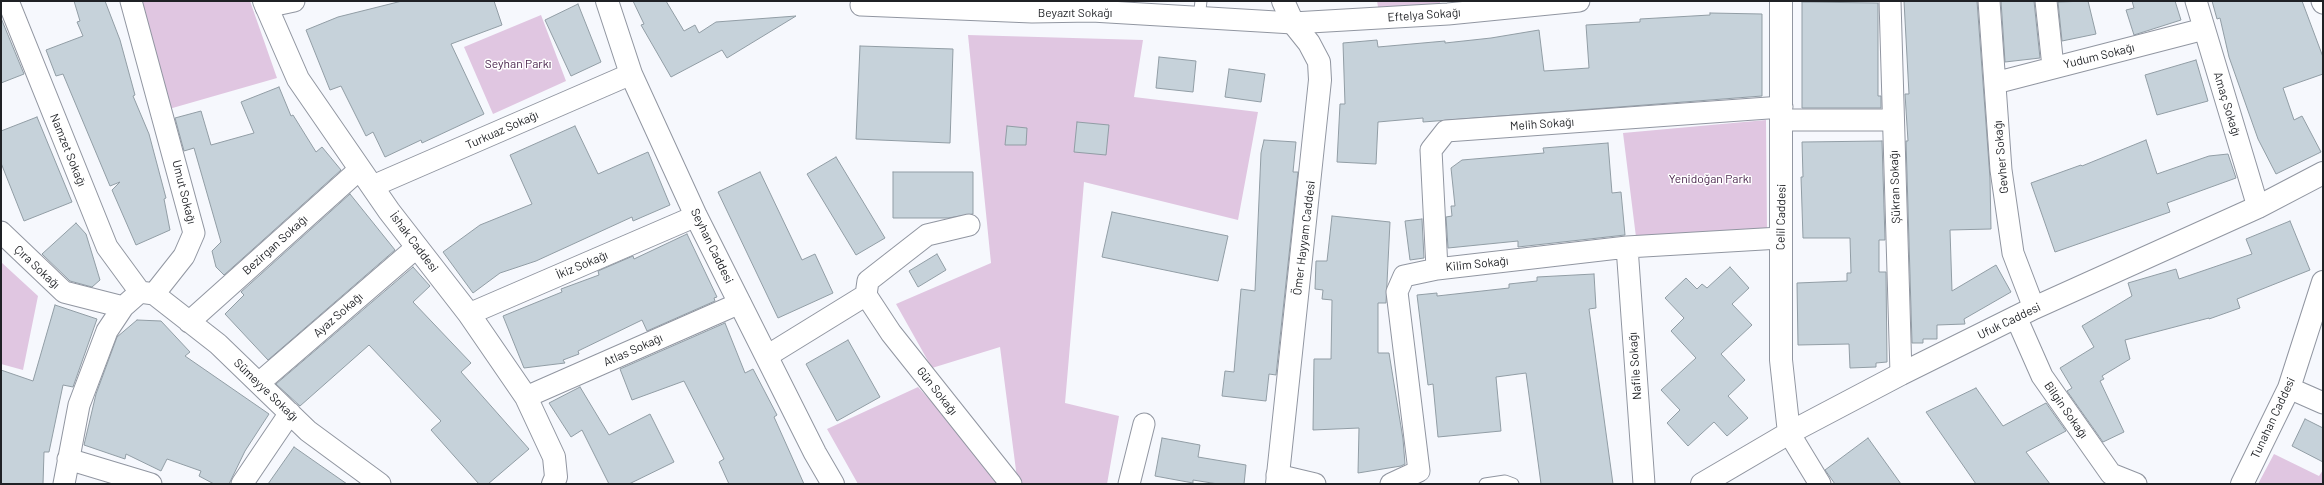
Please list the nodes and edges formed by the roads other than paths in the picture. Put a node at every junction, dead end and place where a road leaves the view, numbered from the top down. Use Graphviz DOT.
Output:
graph roads {
  1 [pos="8,1"];
  2 [pos="131,1"];
  3 [pos="294,1"];
  4 [pos="607,1"];
  5 [pos="862,1"];
  6 [pos="1283,1"];
  7 [pos="1579,1"];
  8 [pos="1781,1"];
  9 [pos="1890,1"];
  10 [pos="1990,1"];
  11 [pos="2046,1"];
  12 [pos="2196,1"];
  13 [pos="1550,2"];
  14 [pos="265,4"];
  15 [pos="1092,6"];
  16 [pos="1032,7"];
  17 [pos="1200,9"];
  18 [pos="1293,23"];
  19 [pos="2204,29"];
  20 [pos="2053,68"];
  21 [pos="631,74"];
  22 [pos="1995,82"];
  23 [pos="1782,113"];
  24 [pos="1893,120"];
  25 [pos="360,168"];
  26 [pos="2322,176"];
  27 [pos="373,186"];
  28 [pos="2258,207"];
  29 [pos="696,216"];
  30 [pos="969,225"];
  31 [pos="1,232"];
  32 [pos="1780,238"];
  33 [pos="417,247"];
  34 [pos="1627,248"];
  35 [pos="1437,269"];
  36 [pos="2322,289"];
  37 [pos="147,293"];
  38 [pos="866,295"];
  39 [pos="740,303"];
  40 [pos="123,307"];
  41 [pos="2025,313"];
  42 [pos="469,314"];
  43 [pos="189,322"];
  44 [pos="767,356"];
  45 [pos="1901,374"];
  46 [pos="259,383"];
  47 [pos="2289,388"];
  48 [pos="526,397"];
  49 [pos="2323,403"];
  50 [pos="290,413"];
  51 [pos="1144,424"];
  52 [pos="1789,433"];
  53 [pos="68,459"];
  54 [pos="2105,479"];
  55 [pos="1277,480"];
  56 [pos="64,484"];
  57 [pos="151,484"];
  58 [pos="242,484"];
  59 [pos="380,484"];
  60 [pos="553,484"];
  61 [pos="833,484"];
  62 [pos="1011,484"];
  63 [pos="1129,484"];
  64 [pos="1315,484"];
  65 [pos="1391,484"];
  66 [pos="1485,484"];
  67 [pos="1513,484"];
  68 [pos="1644,484"];
  69 [pos="1702,484"];
  70 [pos="1820,484"];
  71 [pos="2136,484"];
  72 [pos="2242,484"];
  1 -- 37 [label="street, Namzet Sokağı"];
  2 -- 37 [label="street, Umut Sokağı"];
  3 -- 14 [label="street"];
  4 -- 21 [label="street, Seyhan Caddesi"];
  5 -- 16 [label="street, Beyazıt Sokağı"];
  6 -- 18 [label="street, Ömer Hayyam Caddesi"];
  7 -- 13 [label="street, Eftelya Sokağı"];
  8 -- 23 [label="street, Celil Caddesi"];
  9 -- 24 [label="street, Şükran Sokağı"];
  10 -- 22 [label="street, Gevher Sokağı"];
  11 -- 20 [label="street"];
  12 -- 19 [label="street, Amaç Sokağı"];
  13 -- 18 [label="street, Eftelya Sokağı"];
  14 -- 25 [label="street, İshak Caddesi"];
  15 -- 16 [label="street, Beyazıt Sokağı"];
  15 -- 17 [label="street, Beyazıt Sokağı"];
  17 -- 18 [label="street, Beyazıt Sokağı"];
  18 -- 55 [label="street, Ömer Hayyam Caddesi"];
  19 -- 20 [label="street, Yudum Sokağı"];
  19 -- 28 [label="street, Amaç Sokağı"];
  20 -- 22 [label="street, Yudum Sokağı"];
  21 -- 27 [label="street, Turkuaz Sokağı"];
  21 -- 29 [label="street, Seyhan Caddesi"];
  22 -- 41 [label="street, Gevher Sokağı"];
  23 -- 24 [label="street, Melih Sokağı"];
  23 -- 32 [label="street, Celil Caddesi"];
  23 -- 35 [label="street, Melih Sokağı"];
  24 -- 45 [label="street, Şükran Sokağı"];
  25 -- 27 [label="street, İshak Caddesi"];
  25 -- 43 [label="street, Bezirgan Sokağı"];
  26 -- 28 [label="street, Ufuk Caddesi"];
  27 -- 33 [label="street, İshak Caddesi"];
  28 -- 41 [label="street, Ufuk Caddesi"];
  29 -- 39 [label="street, Seyhan Caddesi"];
  29 -- 42 [label="street, İkiz Sokağı"];
  30 -- 38 [label="street"];
  31 -- 40 [label="street, Çıra Sokağı"];
  32 -- 34 [label="street, Kilim Sokağı"];
  32 -- 52 [label="street, Celil Caddesi"];
  33 -- 42 [label="street, İshak Caddesi"];
  33 -- 46 [label="street, Ayaz Sokağı"];
  34 -- 35 [label="street, Kilim Sokağı"];
  34 -- 68 [label="street, Nafile Sokağı"];
  35 -- 65 [label="street, Kilim Sokağı"];
  36 -- 47 [label="street, Tunahan Caddesi"];
  37 -- 40 [label="street, Umut Sokağı"];
  37 -- 43 [label="street, Sümeyye Sokağı"];
  38 -- 44 [label="street"];
  38 -- 62 [label="street, Gün Sokağı"];
  39 -- 44 [label="street, Seyhan Caddesi"];
  39 -- 48 [label="street, Atlas Sokağı"];
  40 -- 53 [label="street, Umut Sokağı"];
  41 -- 45 [label="street, Ufuk Caddesi"];
  41 -- 54 [label="street, Bilgin Sokağı"];
  42 -- 48 [label="street, İshak Caddesi"];
  43 -- 46 [label="street, Sümeyye Sokağı"];
  44 -- 61 [label="street, Seyhan Caddesi"];
  45 -- 52 [label="street, Ufuk Caddesi"];
  46 -- 50 [label="street, Sümeyye Sokağı"];
  47 -- 49 [label="street"];
  47 -- 72 [label="street, Tunahan Caddesi"];
  48 -- 60 [label="street, İshak Caddesi"];
  50 -- 58 [label="street"];
  50 -- 59 [label="street, Sümeyye Sokağı"];
  51 -- 63 [label="street"];
  52 -- 69 [label="street, Ufuk Caddesi"];
  52 -- 70 [label="street"];
  53 -- 56 [label="street, Umut Sokağı"];
  53 -- 57 [label="street"];
  54 -- 71 [label="street, Bilgin Sokağı"];
  55 -- 64 [label="street"];
  66 -- 67 [label="lane"];
}
